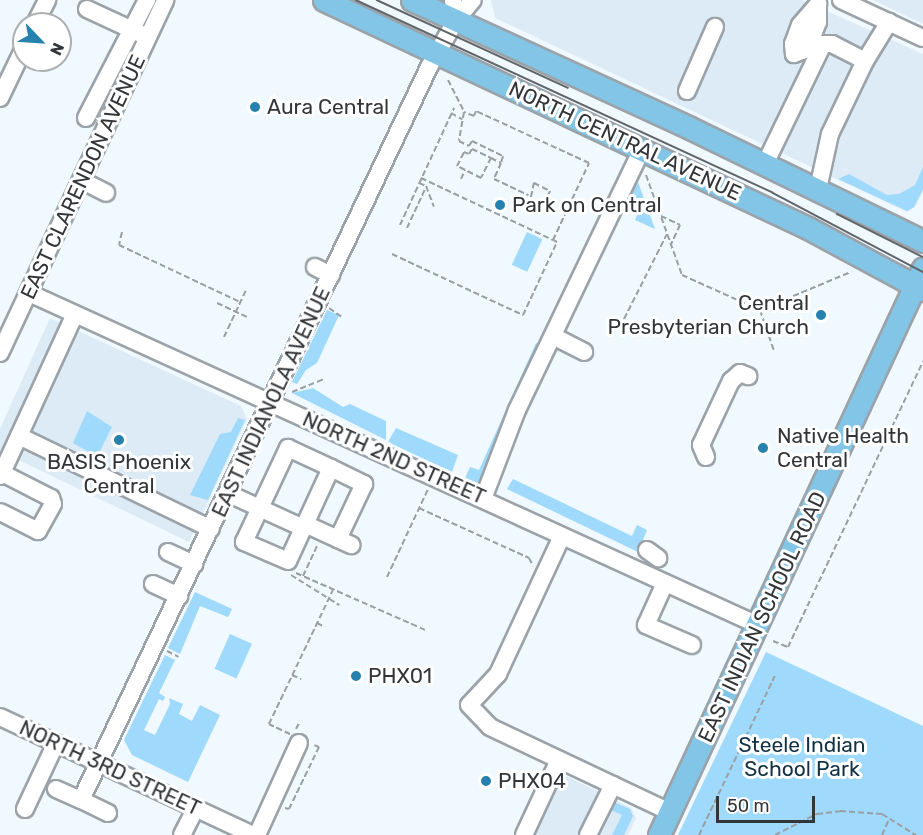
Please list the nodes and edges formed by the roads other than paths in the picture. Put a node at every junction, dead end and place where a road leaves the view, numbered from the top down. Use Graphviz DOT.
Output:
graph roads {
  1 [pos="147,0"];
  2 [pos="165,0"];
  3 [pos="324,0"];
  4 [pos="412,0"];
  5 [pos="473,0"];
  6 [pos="841,0"];
  7 [pos="87,9"];
  8 [pos="455,10"];
  9 [pos="889,22"];
  10 [pos="715,27"];
  11 [pos="140,33"];
  12 [pos="923,38"];
  13 [pos="441,47"];
  14 [pos="859,58"];
  15 [pos="12,72"];
  16 [pos="687,91"];
  17 [pos="0,98"];
  18 [pos="86,118"];
  19 [pos="643,159"];
  20 [pos="768,159"];
  21 [pos="81,180"];
  22 [pos="818,189"];
  23 [pos="106,193"];
  24 [pos="923,241"];
  25 [pos="315,267"];
  26 [pos="331,274"];
  27 [pos="920,281"];
  28 [pos="29,293"];
  29 [pos="75,314"];
  30 [pos="553,336"];
  31 [pos="584,351"];
  32 [pos="0,353"];
  33 [pos="748,376"];
  34 [pos="270,402"];
  35 [pos="19,436"];
  36 [pos="706,457"];
  37 [pos="331,468"];
  38 [pos="1,475"];
  39 [pos="227,493"];
  40 [pos="483,499"];
  41 [pos="260,508"];
  42 [pos="0,512"];
  43 [pos="304,526"];
  44 [pos="211,529"];
  45 [pos="562,536"];
  46 [pos="168,552"];
  47 [pos="194,564"];
  48 [pos="665,583"];
  49 [pos="153,584"];
  50 [pos="179,596"];
  51 [pos="758,626"];
  52 [pos="692,645"];
  53 [pos="0,717"];
  54 [pos="301,740"];
  55 [pos="56,743"];
  56 [pos="559,760"];
  57 [pos="99,763"];
  58 [pos="613,785"];
  59 [pos="56,789"];
  60 [pos="81,800"];
  61 [pos="196,808"];
  62 [pos="25,809"];
  63 [pos="669,812"];
  64 [pos="108,813"];
  65 [pos="182,835"];
  66 [pos="255,835"];
  67 [pos="524,835"];
  68 [pos="588,835"];
  69 [pos="659,835"];
  1 -- 11 [label="street"];
  2 -- 11 [label="street, EAST CLARENDON AVENUE"];
  3 -- 13 [label="main road, NORTH CENTRAL AVENUE"];
  4 -- 8 [label="main road, NORTH CENTRAL AVENUE"];
  5 -- 8 [label="street, EAST INDIANOLA AVENUE"];
  6 -- 9 [label="street"];
  7 -- 11 [label="street"];
  8 -- 13 [label="street, EAST INDIANOLA AVENUE"];
  8 -- 20 [label="main road, NORTH CENTRAL AVENUE"];
  9 -- 12 [label="street"];
  9 -- 14 [label="street"];
  10 -- 16 [label="street"];
  11 -- 18 [label="street"];
  11 -- 21 [label="street, EAST CLARENDON AVENUE"];
  13 -- 19 [label="main road, NORTH CENTRAL AVENUE"];
  13 -- 26 [label="street, EAST INDIANOLA AVENUE"];
  14 -- 20 [label="street"];
  14 -- 22 [label="street"];
  15 -- 17 [label="street"];
  19 -- 27 [label="main road, NORTH CENTRAL AVENUE"];
  19 -- 30 [label="street"];
  20 -- 22 [label="main road, NORTH CENTRAL AVENUE"];
  21 -- 23 [label="street"];
  21 -- 28 [label="street, EAST CLARENDON AVENUE"];
  22 -- 24 [label="main road, NORTH CENTRAL AVENUE"];
  25 -- 26 [label="street"];
  26 -- 34 [label="street, EAST INDIANOLA AVENUE"];
  27 -- 51 [label="main road, EAST INDIAN SCHOOL ROAD"];
  28 -- 29 [label="street, NORTH 2ND STREET"];
  28 -- 32 [label="street, EAST CLARENDON AVENUE"];
  29 -- 34 [label="street, NORTH 2ND STREET"];
  29 -- 35 [label="street"];
  30 -- 31 [label="street"];
  30 -- 40 [label="street"];
  33 -- 36 [label="street"];
  34 -- 39 [label="street, EAST INDIANOLA AVENUE"];
  34 -- 40 [label="street, NORTH 2ND STREET"];
  35 -- 38 [label="street"];
  35 -- 44 [label="street"];
  37 -- 41 [label="street"];
  37 -- 43 [label="street"];
  37 -- 43 [label="street"];
  38 -- 42 [label="street"];
  39 -- 41 [label="street"];
  39 -- 44 [label="street, EAST INDIANOLA AVENUE"];
  40 -- 45 [label="street, NORTH 2ND STREET"];
  41 -- 43 [label="street"];
  41 -- 43 [label="street"];
  44 -- 47 [label="street, EAST INDIANOLA AVENUE"];
  45 -- 48 [label="street, NORTH 2ND STREET"];
  45 -- 56 [label="street"];
  46 -- 47 [label="street"];
  47 -- 50 [label="street, EAST INDIANOLA AVENUE"];
  48 -- 51 [label="street, NORTH 2ND STREET"];
  48 -- 52 [label="street"];
  49 -- 50 [label="street"];
  50 -- 57 [label="street, EAST INDIANOLA AVENUE"];
  51 -- 63 [label="main road, EAST INDIAN SCHOOL ROAD"];
  53 -- 55 [label="street, NORTH 3RD STREET"];
  54 -- 66 [label="street"];
  55 -- 57 [label="street, NORTH 3RD STREET"];
  55 -- 62 [label="street"];
  56 -- 58 [label="street"];
  56 -- 67 [label="street"];
  57 -- 60 [label="street, EAST INDIANOLA AVENUE"];
  57 -- 61 [label="street, NORTH 3RD STREET"];
  58 -- 63 [label="street"];
  58 -- 68 [label="street"];
  59 -- 60 [label="street"];
  60 -- 64 [label="street"];
  61 -- 65 [label="street"];
  61 -- 66 [label="street, NORTH 3RD STREET"];
  63 -- 69 [label="main road, EAST INDIAN SCHOOL ROAD"];
}
